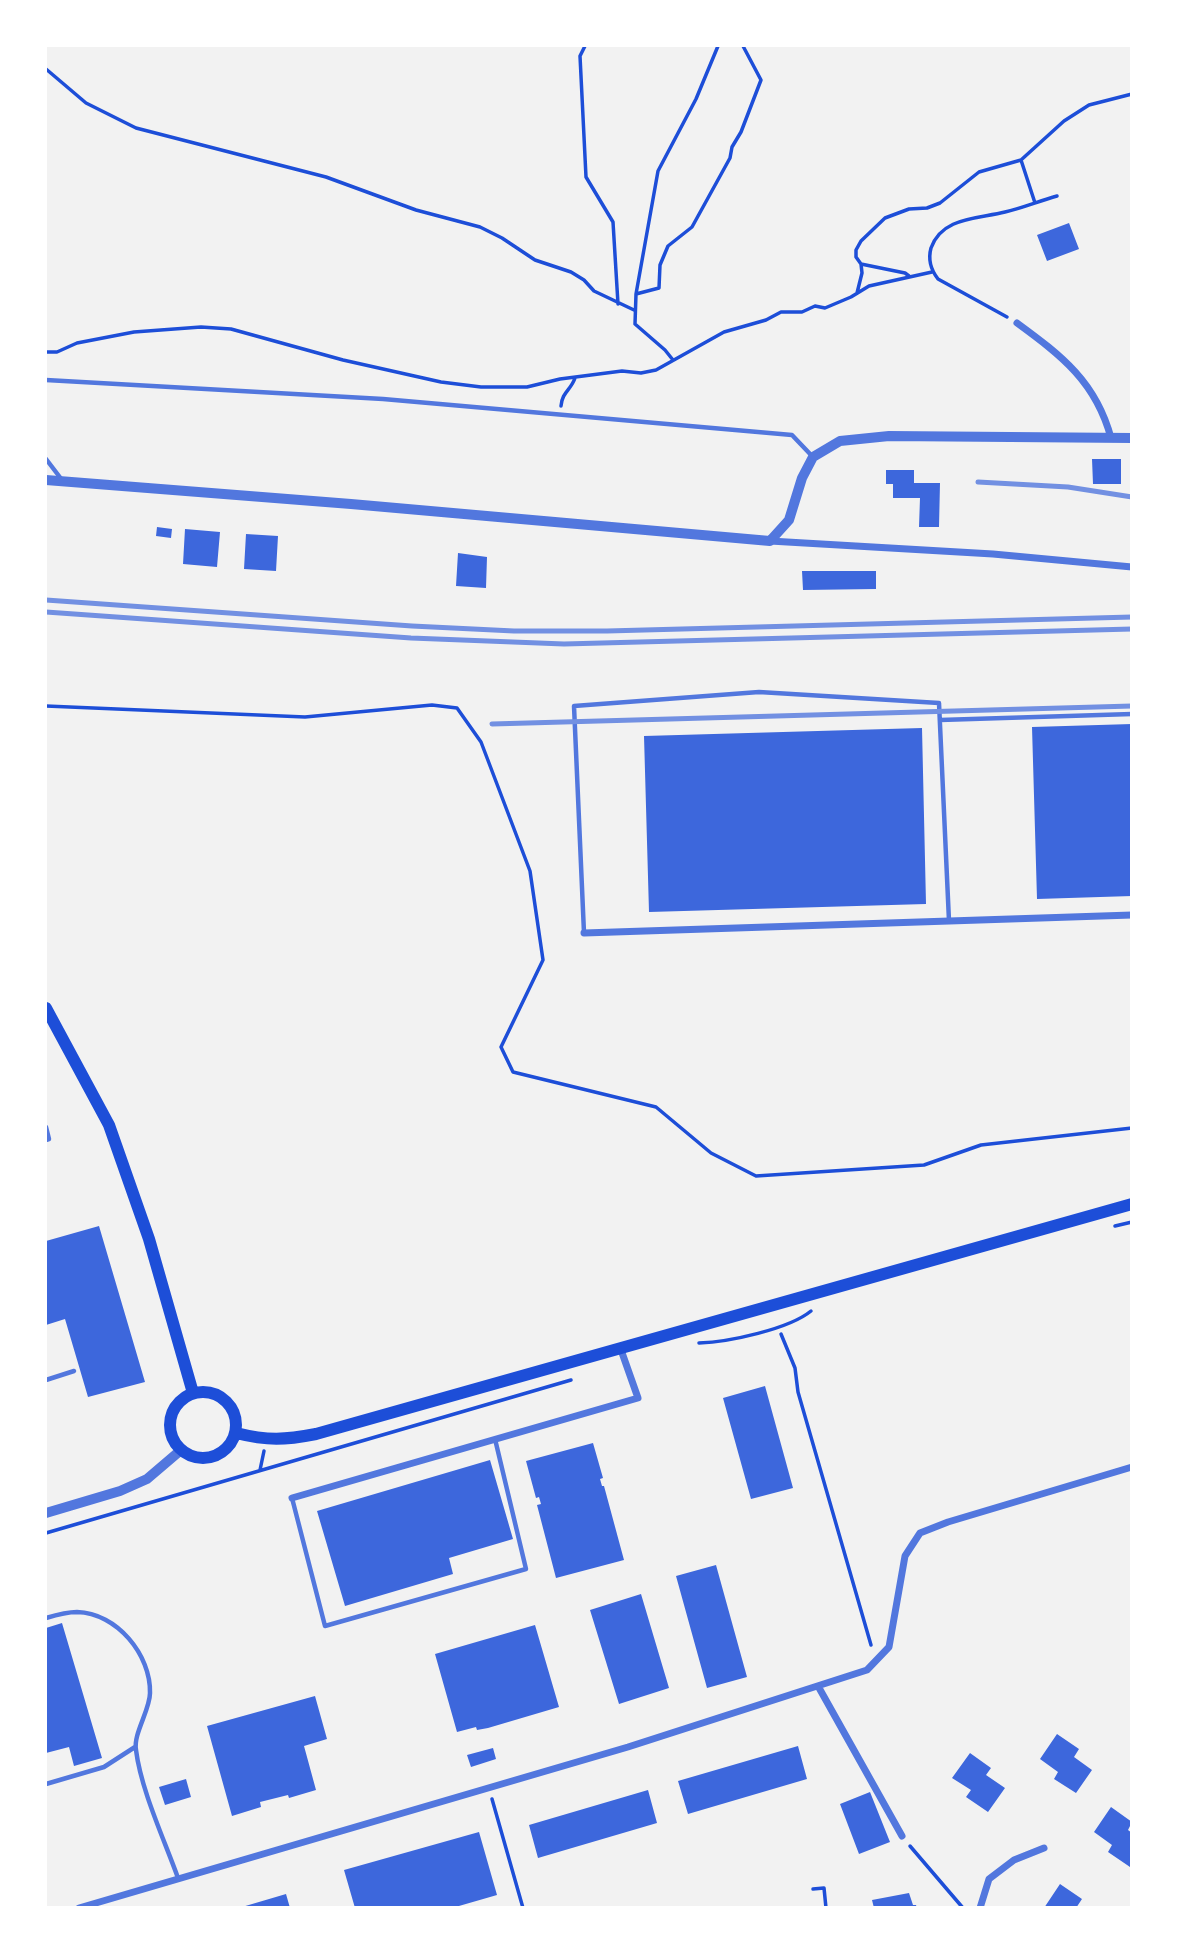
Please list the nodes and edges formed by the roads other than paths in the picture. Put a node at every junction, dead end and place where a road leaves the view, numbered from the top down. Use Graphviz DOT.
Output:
graph roads {
  1 [pos="1017,323"];
  2 [pos="46,380"];
  3 [pos="1111,438"];
  4 [pos="1132,438"];
  5 [pos="813,457"];
  6 [pos="46,459"];
  7 [pos="46,480"];
  8 [pos="63,481"];
  9 [pos="770,541"];
  10 [pos="1132,566"];
  11 [pos="1132,714"];
  12 [pos="940,720"];
  13 [pos="1132,915"];
  14 [pos="949,921"];
  15 [pos="584,933"];
  16 [pos="46,1008"];
  17 [pos="46,1127"];
  18 [pos="46,1140"];
  19 [pos="1132,1204"];
  20 [pos="620,1347"];
  21 [pos="74,1371"];
  22 [pos="46,1380"];
  23 [pos="193,1393"];
  24 [pos="236,1433"];
  25 [pos="495,1439"];
  26 [pos="181,1450"];
  27 [pos="1132,1467"];
  28 [pos="292,1498"];
  29 [pos="46,1513"];
  30 [pos="46,1618"];
  31 [pos="818,1686"];
  32 [pos="135,1747"];
  33 [pos="46,1784"];
  34 [pos="902,1836"];
  35 [pos="1044,1848"];
  36 [pos="178,1878"];
  37 [pos="79,1908"];
  38 [pos="980,1908"];
  1 -- 3 [label="street"];
  2 -- 5 [label="lane"];
  3 -- 4 [label="street"];
  3 -- 5 [label="street"];
  5 -- 9 [label="street"];
  6 -- 8 [label="lane"];
  7 -- 8 [label="street"];
  8 -- 9 [label="street"];
  9 -- 10 [label="street"];
  11 -- 12 [label="lane"];
  12 -- 14 [label="lane"];
  12 -- 15 [label="lane"];
  13 -- 14 [label="street"];
  14 -- 15 [label="street"];
  16 -- 23 [label="main road"];
  17 -- 18 [label="lane"];
  19 -- 20 [label="main road"];
  20 -- 24 [label="main road"];
  20 -- 25 [label="street"];
  21 -- 22 [label="lane"];
  23 -- 24 [label="main road"];
  23 -- 26 [label="main road"];
  24 -- 26 [label="main road"];
  25 -- 28 [label="street"];
  25 -- 28 [label="lane"];
  26 -- 29 [label="street"];
  27 -- 31 [label="street"];
  30 -- 32 [label="lane"];
  31 -- 34 [label="street"];
  31 -- 36 [label="street"];
  32 -- 33 [label="lane"];
  32 -- 36 [label="lane"];
  35 -- 38 [label="street"];
  36 -- 37 [label="street"];
}
